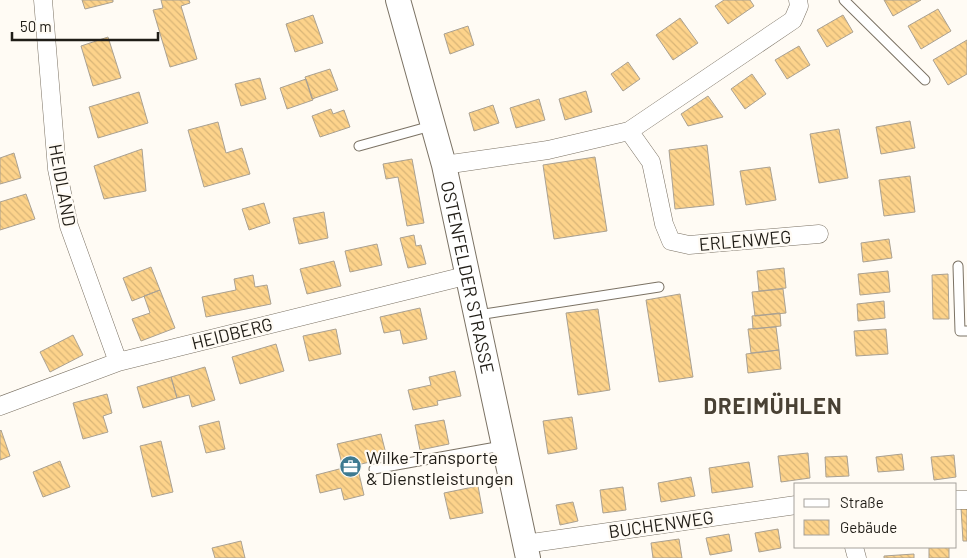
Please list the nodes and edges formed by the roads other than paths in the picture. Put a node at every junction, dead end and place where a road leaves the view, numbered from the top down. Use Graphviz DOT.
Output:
graph roads {
  1 [pos="43,0"];
  2 [pos="398,0"];
  3 [pos="844,0"];
  4 [pos="798,3"];
  5 [pos="925,80"];
  6 [pos="434,126"];
  7 [pos="628,131"];
  8 [pos="359,146"];
  9 [pos="444,164"];
  10 [pos="819,234"];
  11 [pos="958,266"];
  12 [pos="469,275"];
  13 [pos="659,287"];
  14 [pos="478,315"];
  15 [pos="967,331"];
  16 [pos="118,362"];
  17 [pos="0,406"];
  18 [pos="505,446"];
  19 [pos="374,469"];
  20 [pos="794,505"];
  21 [pos="527,551"];
  1 -- 16 [label="street, HEIDLAND"];
  2 -- 6 [label="main road, OSTENFELDER STRASSE"];
  3 -- 5 [label="lane"];
  4 -- 7 [label="street"];
  6 -- 8 [label="lane"];
  6 -- 9 [label="main road, OSTENFELDER STRASSE"];
  7 -- 9 [label="street"];
  7 -- 10 [label="street, ERLENWEG"];
  9 -- 12 [label="main road, OSTENFELDER STRASSE"];
  11 -- 15 [label="lane"];
  12 -- 14 [label="main road, OSTENFELDER STRASSE"];
  12 -- 16 [label="street, HEIDBERG"];
  13 -- 14 [label="lane"];
  14 -- 18 [label="main road, OSTENFELDER STRASSE"];
  16 -- 17 [label="street, HEIDBERG"];
  18 -- 19 [label="lane"];
  18 -- 21 [label="main road, OSTENFELDER STRASSE"];
  20 -- 21 [label="street, BUCHENWEG"];
}
